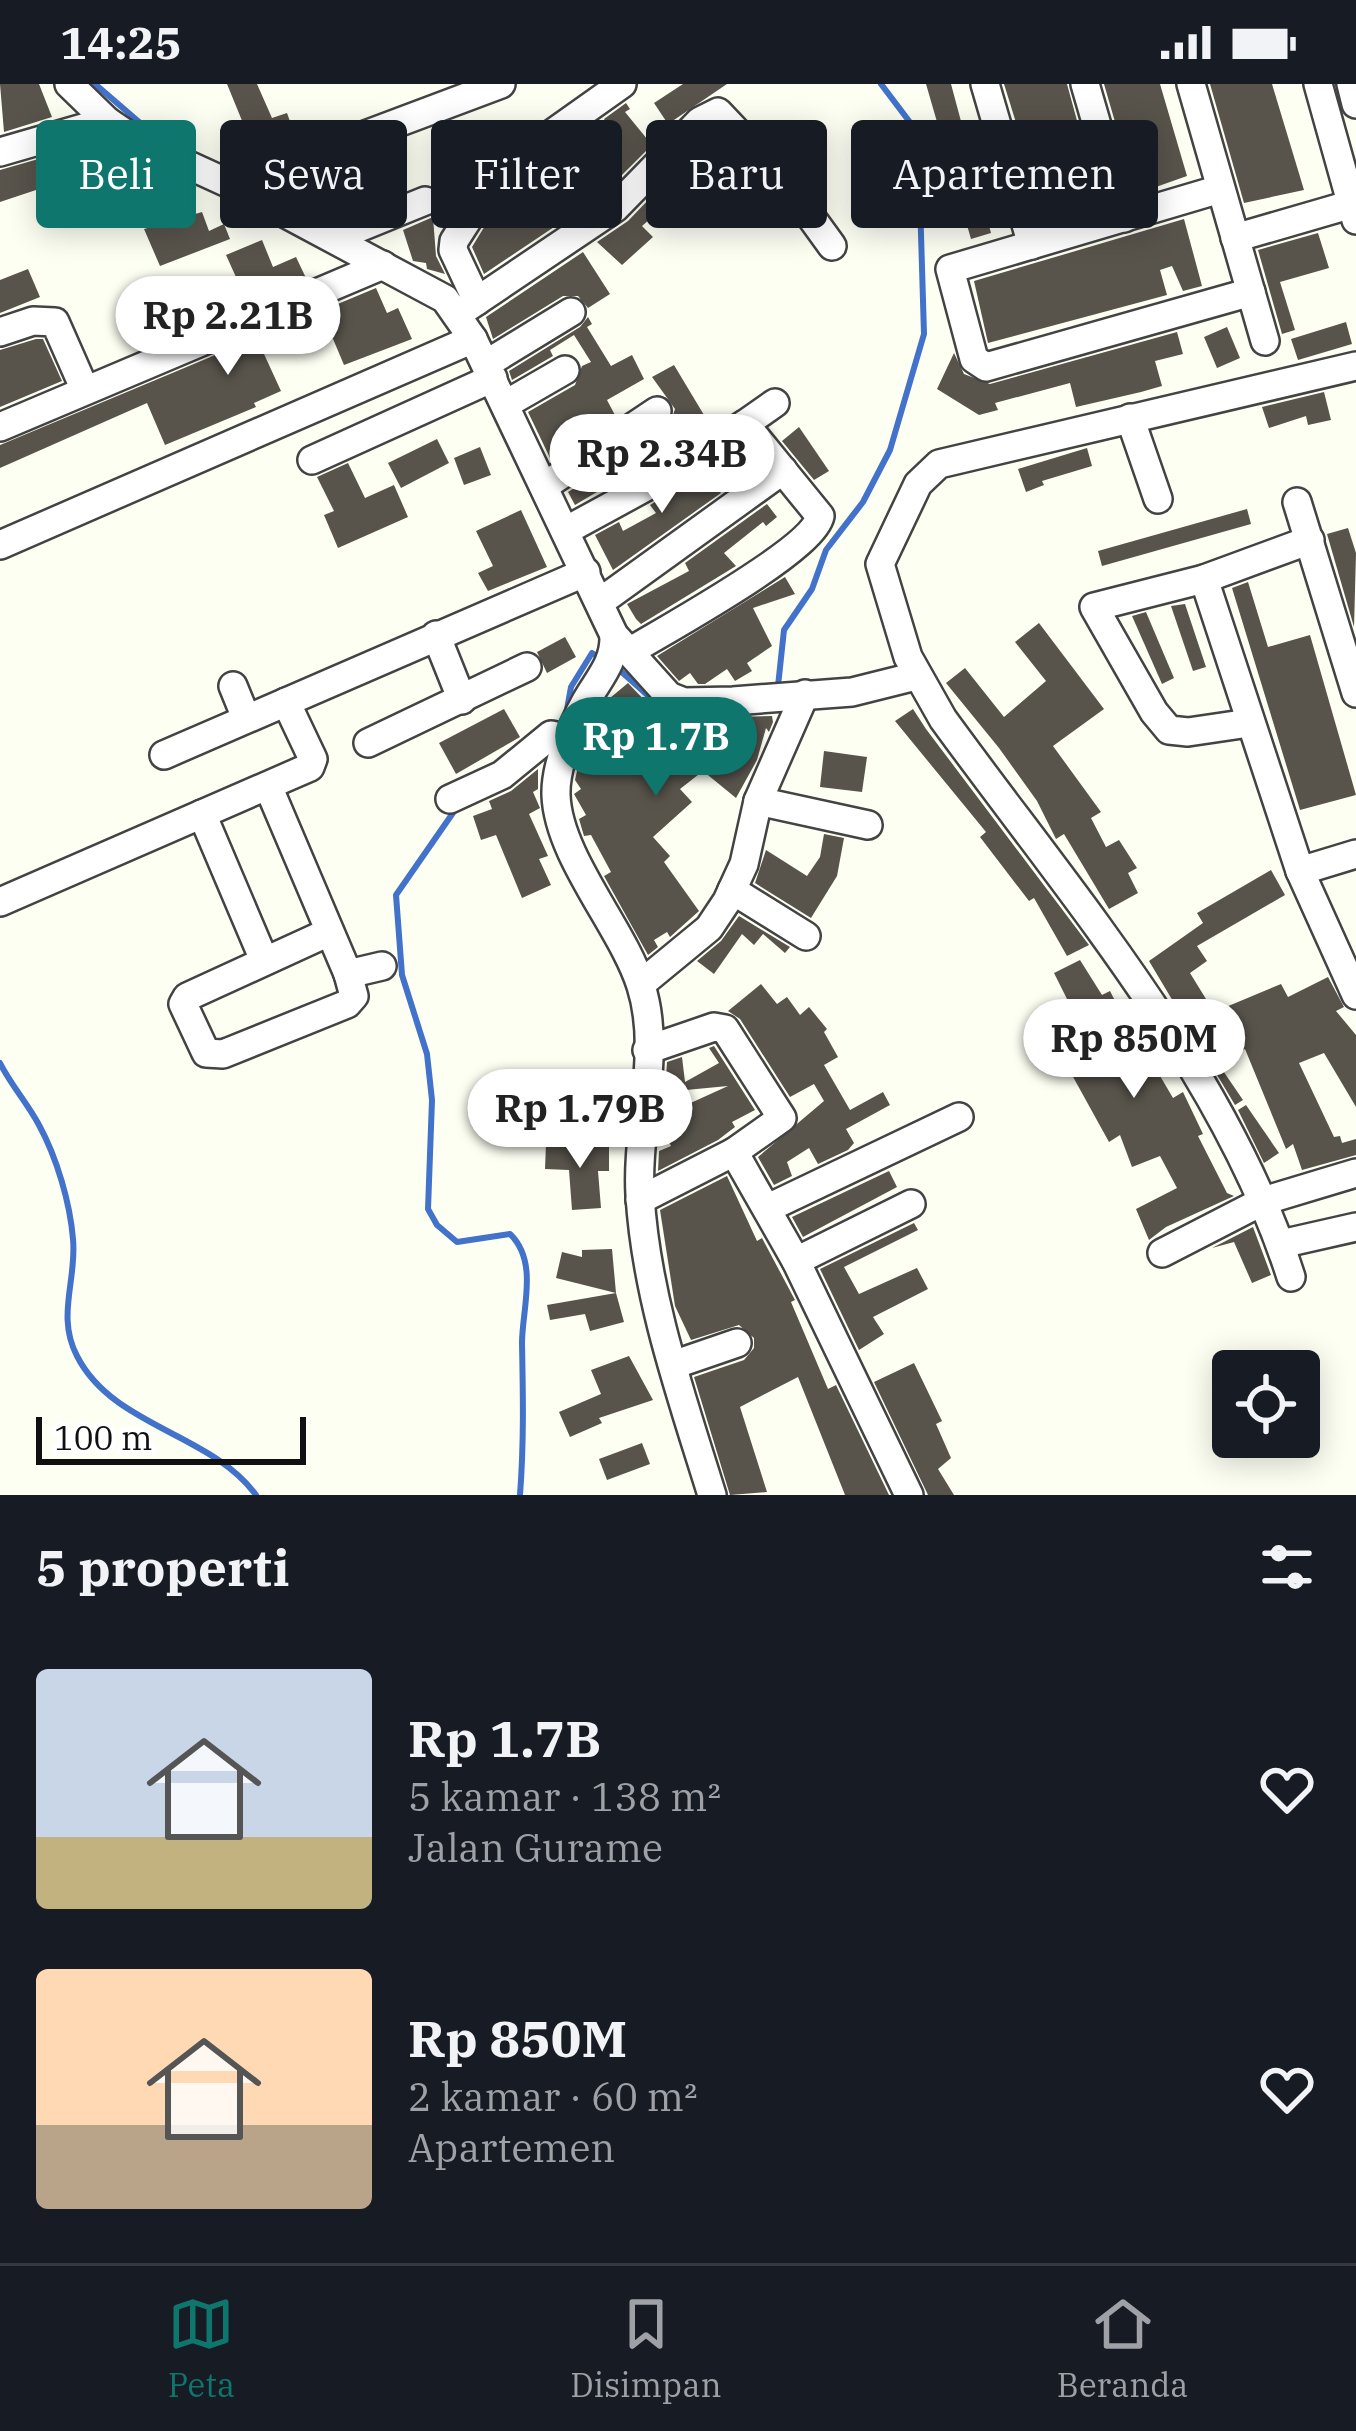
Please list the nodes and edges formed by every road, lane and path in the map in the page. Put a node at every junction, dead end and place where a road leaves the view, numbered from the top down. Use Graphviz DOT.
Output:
graph roads {
  1 [pos="69,84"];
  2 [pos="501,84"];
  3 [pos="622,84"];
  4 [pos="985,84"];
  5 [pos="1085,84"];
  6 [pos="1191,84"];
  7 [pos="1318,84"];
  8 [pos="1351,84"];
  9 [pos="1356,104"];
  10 [pos="105,120"];
  11 [pos="405,120"];
  12 [pos="1095,120"];
  13 [pos="36,141"];
  14 [pos="0,152"];
  15 [pos="1220,189"];
  16 [pos="425,200"];
  17 [pos="1158,208"];
  18 [pos="1354,212"];
  19 [pos="315,228"];
  20 [pos="1090,228"];
  21 [pos="334,238"];
  22 [pos="1235,238"];
  23 [pos="1032,245"];
  24 [pos="832,246"];
  25 [pos="383,265"];
  26 [pos="1251,292"];
  27 [pos="468,307"];
  28 [pos="571,312"];
  29 [pos="0,332"];
  30 [pos="1265,340"];
  31 [pos="1356,365"];
  32 [pos="565,370"];
  33 [pos="489,371"];
  34 [pos="85,390"];
  35 [pos="775,403"];
  36 [pos="657,411"];
  37 [pos="1130,418"];
  38 [pos="745,424"];
  39 [pos="0,427"];
  40 [pos="312,460"];
  41 [pos="783,470"];
  42 [pos="546,485"];
  43 [pos="1158,499"];
  44 [pos="1297,502"];
  45 [pos="567,530"];
  46 [pos="1310,540"];
  47 [pos="0,545"];
  48 [pos="586,572"];
  49 [pos="1204,579"];
  50 [pos="600,602"];
  51 [pos="436,635"];
  52 [pos="614,656"];
  53 [pos="527,667"];
  54 [pos="916,676"];
  55 [pos="233,686"];
  56 [pos="1356,693"];
  57 [pos="787,696"];
  58 [pos="462,700"];
  59 [pos="286,701"];
  60 [pos="246,718"];
  61 [pos="1249,723"];
  62 [pos="562,737"];
  63 [pos="368,743"];
  64 [pos="164,755"];
  65 [pos="268,786"];
  66 [pos="450,800"];
  67 [pos="758,801"];
  68 [pos="202,814"];
  69 [pos="868,825"];
  70 [pos="1356,854"];
  71 [pos="1300,871"];
  72 [pos="732,890"];
  73 [pos="0,902"];
  74 [pos="328,932"];
  75 [pos="806,936"];
  76 [pos="264,960"];
  77 [pos="382,966"];
  78 [pos="348,974"];
  79 [pos="641,984"];
  80 [pos="1356,995"];
  81 [pos="647,1050"];
  82 [pos="958,1118"];
  83 [pos="734,1152"];
  84 [pos="1356,1173"];
  85 [pos="640,1200"];
  86 [pos="1263,1201"];
  87 [pos="911,1204"];
  88 [pos="767,1208"];
  89 [pos="1356,1227"];
  90 [pos="1281,1244"];
  91 [pos="1162,1253"];
  92 [pos="796,1261"];
  93 [pos="1291,1277"];
  94 [pos="736,1343"];
  95 [pos="673,1365"];
  96 [pos="702,1492"];
  97 [pos="909,1495"];
  1 -- 10 [label="street"];
  2 -- 11 [label="street"];
  3 -- 27 [label="street"];
  4 -- 23 [label="street"];
  5 -- 12 [label="street"];
  6 -- 15 [label="street"];
  7 -- 18 [label="street"];
  8 -- 9 [label="street"];
  13 -- 14 [label="street"];
  15 -- 17 [label="street"];
  15 -- 22 [label="street"];
  16 -- 21 [label="street"];
  18 -- 22 [label="street"];
  19 -- 21 [label="street"];
  20 -- 23 [label="street"];
  21 -- 25 [label="street"];
  22 -- 26 [label="street"];
  23 -- 26 [label="street"];
  24 -- 27 [label="street"];
  25 -- 27 [label="street"];
  25 -- 34 [label="street"];
  26 -- 30 [label="street"];
  27 -- 33 [label="street"];
  28 -- 33 [label="street"];
  29 -- 34 [label="street"];
  31 -- 37 [label="street"];
  32 -- 33 [label="street"];
  33 -- 40 [label="street"];
  33 -- 42 [label="street"];
  33 -- 47 [label="street"];
  34 -- 39 [label="street"];
  35 -- 38 [label="street"];
  36 -- 42 [label="street"];
  37 -- 43 [label="street"];
  37 -- 54 [label="street"];
  38 -- 41 [label="street"];
  38 -- 45 [label="street"];
  41 -- 50 [label="street"];
  41 -- 52 [label="street"];
  42 -- 45 [label="street"];
  44 -- 46 [label="street"];
  45 -- 48 [label="street"];
  46 -- 49 [label="street"];
  46 -- 56 [label="street"];
  48 -- 50 [label="street"];
  48 -- 51 [label="street"];
  49 -- 61 [label="street"];
  49 -- 61 [label="street"];
  50 -- 52 [label="street"];
  51 -- 58 [label="street"];
  51 -- 59 [label="street"];
  52 -- 57 [label="street"];
  52 -- 62 [label="street"];
  53 -- 58 [label="street"];
  54 -- 57 [label="street"];
  54 -- 86 [label="street"];
  55 -- 60 [label="street"];
  57 -- 67 [label="street"];
  58 -- 63 [label="street"];
  59 -- 60 [label="street"];
  59 -- 65 [label="street"];
  60 -- 64 [label="street"];
  61 -- 71 [label="street"];
  62 -- 66 [label="street"];
  62 -- 79 [label="street"];
  65 -- 68 [label="street"];
  65 -- 74 [label="street"];
  67 -- 69 [label="street"];
  67 -- 72 [label="street"];
  68 -- 73 [label="street"];
  68 -- 76 [label="street"];
  70 -- 71 [label="street"];
  71 -- 80 [label="street"];
  72 -- 75 [label="street"];
  72 -- 79 [label="street"];
  74 -- 76 [label="street"];
  74 -- 78 [label="street"];
  76 -- 78 [label="street"];
  77 -- 78 [label="street"];
  79 -- 81 [label="street"];
  81 -- 83 [label="street"];
  81 -- 85 [label="street"];
  82 -- 88 [label="street"];
  83 -- 85 [label="street"];
  83 -- 88 [label="street"];
  84 -- 86 [label="street"];
  85 -- 95 [label="street"];
  86 -- 90 [label="street"];
  86 -- 91 [label="street"];
  87 -- 92 [label="street"];
  88 -- 92 [label="street"];
  89 -- 90 [label="street"];
  90 -- 93 [label="street"];
  92 -- 97 [label="street"];
  94 -- 95 [label="street"];
  95 -- 96 [label="street"];
}
